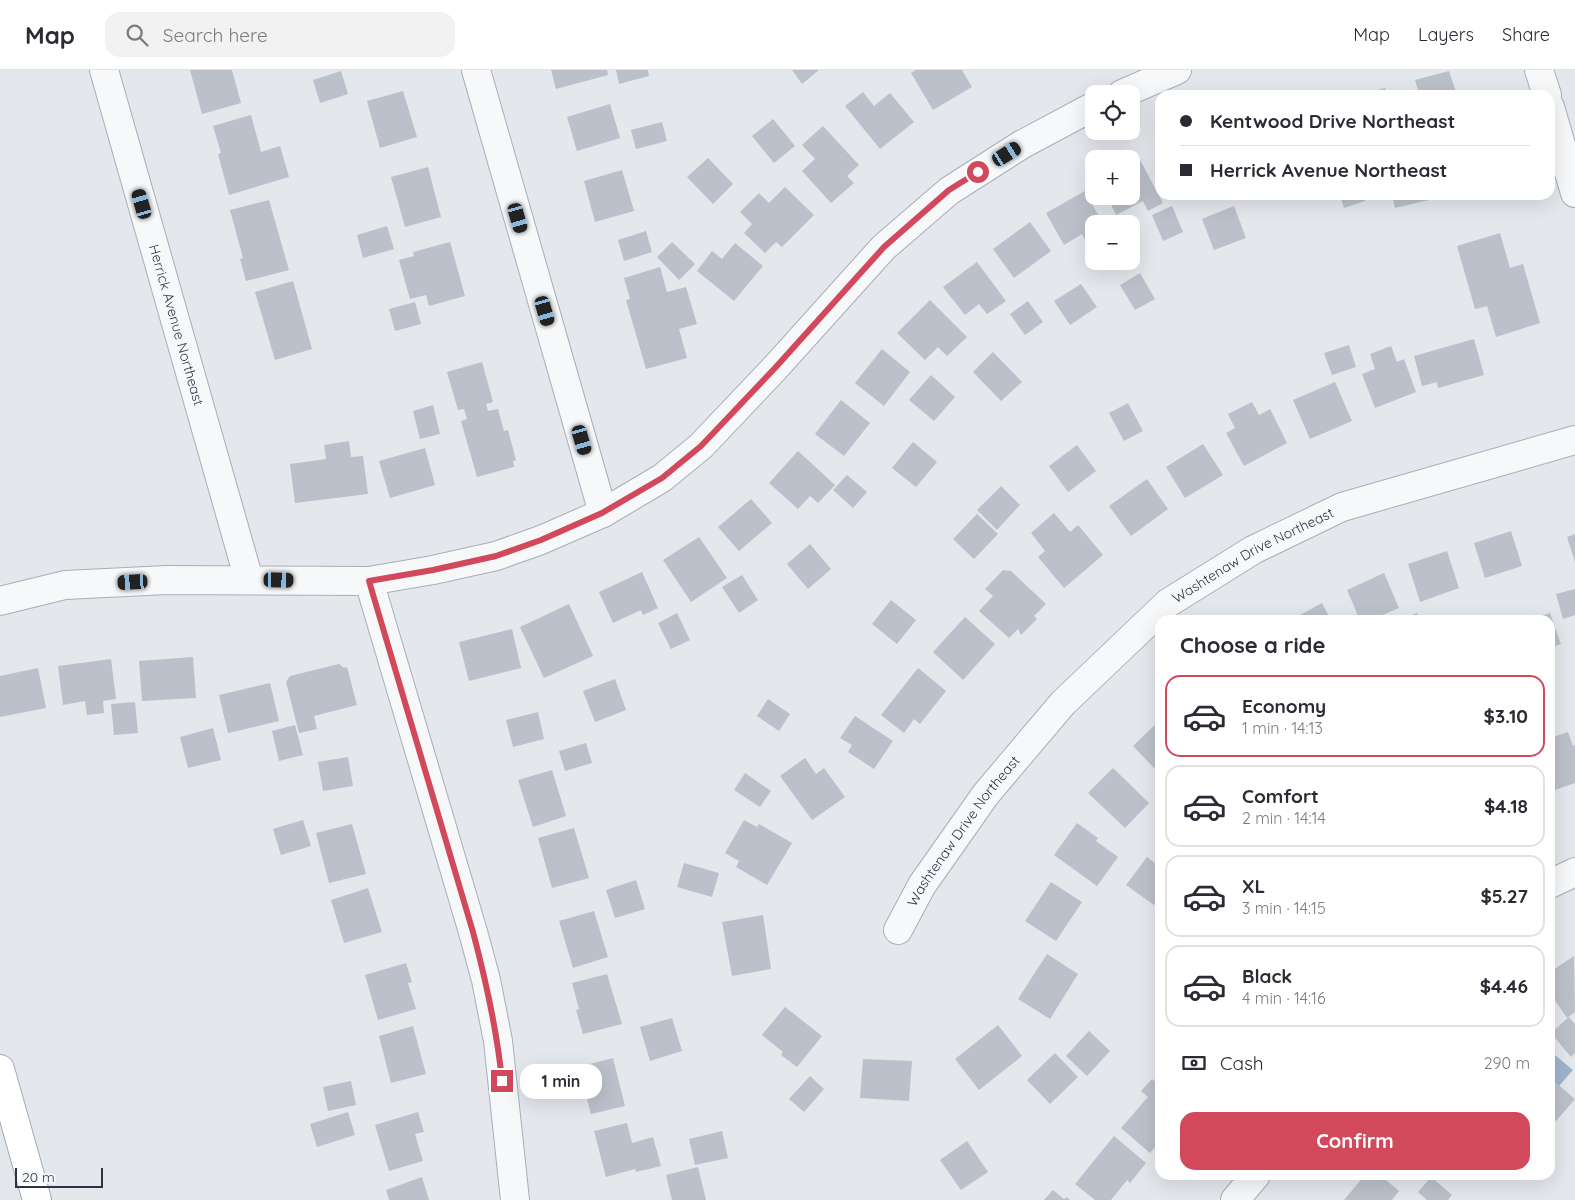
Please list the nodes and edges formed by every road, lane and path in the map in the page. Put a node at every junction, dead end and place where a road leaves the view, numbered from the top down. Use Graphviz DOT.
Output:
graph roads {
  1 [pos="104,70"];
  2 [pos="476,70"];
  3 [pos="1177,70"];
  4 [pos="1539,70"];
  5 [pos="1140,86"];
  6 [pos="1545,90"];
  7 [pos="1085,111"];
  8 [pos="1555,124"];
  9 [pos="1575,193"];
  10 [pos="1575,440"];
  11 [pos="602,513"];
  12 [pos="249,580"];
  13 [pos="369,581"];
  14 [pos="0,601"];
  15 [pos="1155,615"];
  16 [pos="1155,615"];
  17 [pos="1575,872"];
  18 [pos="1555,882"];
  19 [pos="898,930"];
  20 [pos="0,1069"];
  21 [pos="1252,1180"];
  22 [pos="38,1200"];
  23 [pos="515,1200"];
  24 [pos="1235,1200"];
  1 -- 12 [label="street, Herrick Avenue Northeast"];
  2 -- 11 [label="street"];
  3 -- 5 [label="street"];
  4 -- 6 [label="street"];
  7 -- 11 [label="street"];
  8 -- 9 [label="street"];
  10 -- 15 [label="street, Washtenaw Drive Northeast"];
  11 -- 13 [label="street"];
  12 -- 13 [label="street"];
  12 -- 14 [label="street"];
  13 -- 23 [label="street"];
  16 -- 19 [label="street, Washtenaw Drive Northeast"];
  17 -- 18 [label="street"];
  20 -- 22 [label="main road"];
  21 -- 24 [label="street"];
}
